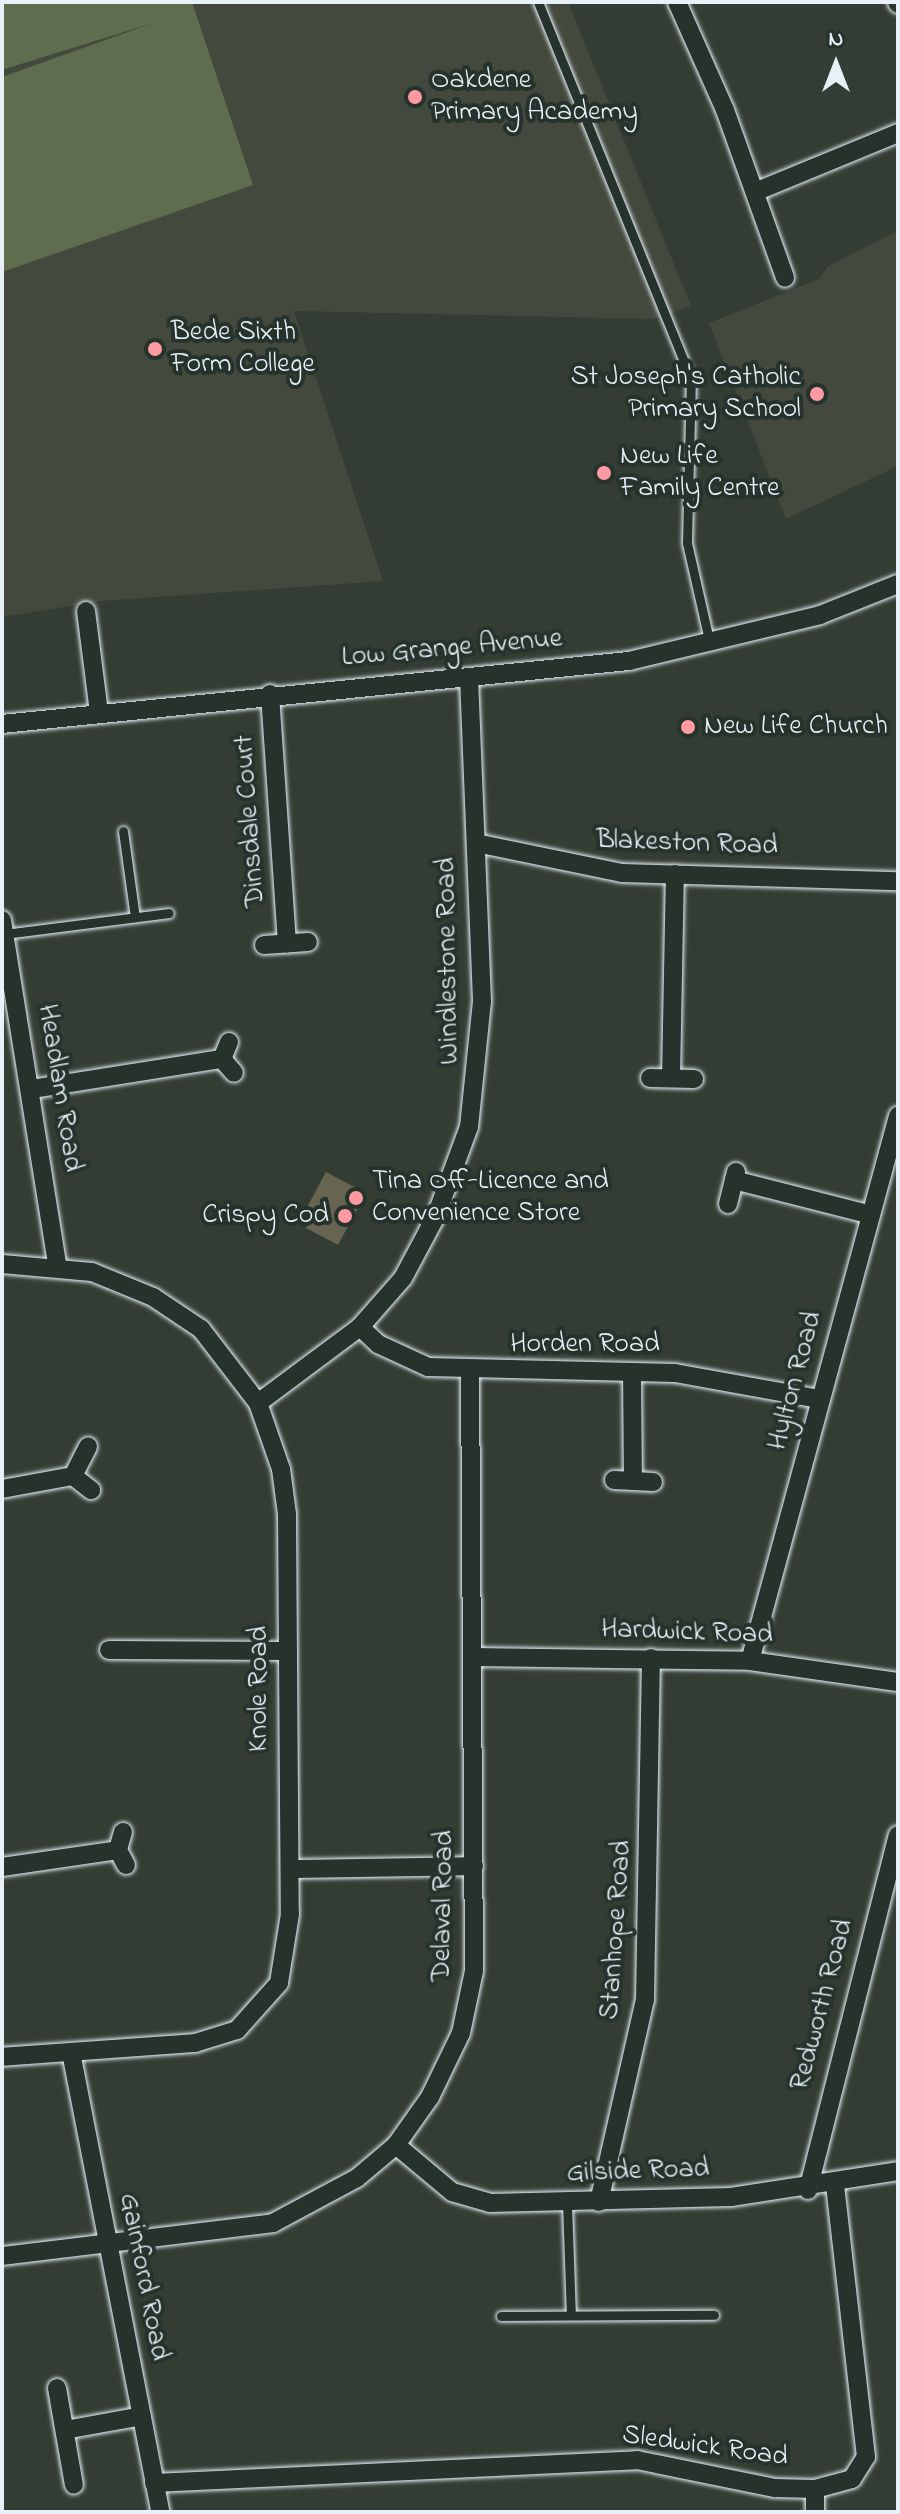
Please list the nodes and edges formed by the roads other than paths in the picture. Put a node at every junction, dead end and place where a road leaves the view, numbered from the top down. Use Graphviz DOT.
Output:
graph roads {
  1 [pos="538,2"];
  2 [pos="677,2"];
  3 [pos="898,133"];
  4 [pos="755,192"];
  5 [pos="785,278"];
  6 [pos="898,584"];
  7 [pos="86,611"];
  8 [pos="710,644"];
  9 [pos="469,677"];
  10 [pos="270,694"];
  11 [pos="99,712"];
  12 [pos="2,724"];
  13 [pos="123,831"];
  14 [pos="476,843"];
  15 [pos="675,874"];
  16 [pos="898,881"];
  17 [pos="169,913"];
  18 [pos="135,917"];
  19 [pos="3,927"];
  20 [pos="308,942"];
  21 [pos="287,943"];
  22 [pos="264,945"];
  23 [pos="228,1058"];
  24 [pos="650,1078"];
  25 [pos="671,1078"];
  26 [pos="694,1079"];
  27 [pos="32,1089"];
  28 [pos="898,1116"];
  29 [pos="728,1204"];
  30 [pos="871,1215"];
  31 [pos="2,1264"];
  32 [pos="57,1265"];
  33 [pos="360,1327"];
  34 [pos="470,1372"];
  35 [pos="632,1372"];
  36 [pos="820,1399"];
  37 [pos="258,1403"];
  38 [pos="88,1447"];
  39 [pos="73,1476"];
  40 [pos="653,1482"];
  41 [pos="2,1489"];
  42 [pos="91,1490"];
  43 [pos="109,1650"];
  44 [pos="288,1651"];
  45 [pos="474,1657"];
  46 [pos="651,1658"];
  47 [pos="750,1661"];
  48 [pos="898,1682"];
  49 [pos="898,1835"];
  50 [pos="122,1849"];
  51 [pos="474,1866"];
  52 [pos="2,1867"];
  53 [pos="290,1869"];
  54 [pos="71,2052"];
  55 [pos="2,2055"];
  56 [pos="396,2145"];
  57 [pos="898,2171"];
  58 [pos="835,2186"];
  59 [pos="808,2190"];
  60 [pos="599,2202"];
  61 [pos="567,2203"];
  62 [pos="108,2241"];
  63 [pos="2,2256"];
  64 [pos="571,2315"];
  65 [pos="714,2315"];
  66 [pos="501,2316"];
  67 [pos="57,2388"];
  68 [pos="142,2416"];
  69 [pos="65,2430"];
  70 [pos="154,2483"];
  71 [pos="74,2485"];
  72 [pos="815,2489"];
  73 [pos="160,2512"];
  74 [pos="815,2512"];
  1 -- 8 [label="lane"];
  2 -- 4 [label="street"];
  3 -- 4 [label="street"];
  4 -- 5 [label="street"];
  6 -- 8 [label="street, Low Grange Avenue"];
  7 -- 11 [label="street"];
  8 -- 9 [label="street, Low Grange Avenue"];
  9 -- 10 [label="street, Low Grange Avenue"];
  9 -- 14 [label="street, Windlestone Road"];
  10 -- 11 [label="street, Low Grange Avenue"];
  10 -- 21 [label="street, Dinsdale Court"];
  11 -- 12 [label="street, Low Grange Avenue"];
  13 -- 18 [label="lane"];
  14 -- 15 [label="street, Blakeston Road"];
  14 -- 33 [label="street, Windlestone Road"];
  15 -- 16 [label="street, Blakeston Road"];
  15 -- 25 [label="street"];
  17 -- 18 [label="lane"];
  18 -- 19 [label="lane"];
  19 -- 27 [label="street, Headlam Road"];
  20 -- 21 [label="street, Dinsdale Court"];
  21 -- 22 [label="street, Dinsdale Court"];
  23 -- 27 [label="street"];
  24 -- 25 [label="street"];
  25 -- 26 [label="street"];
  27 -- 32 [label="street, Headlam Road"];
  28 -- 30 [label="street, Hylton Road"];
  29 -- 30 [label="street"];
  30 -- 36 [label="street, Hylton Road"];
  31 -- 32 [label="street, Knole Road"];
  32 -- 37 [label="street, Knole Road"];
  33 -- 34 [label="street, Horden Road"];
  33 -- 37 [label="street, Windlestone Road"];
  34 -- 35 [label="street, Horden Road"];
  34 -- 45 [label="street, Delaval Road"];
  35 -- 36 [label="street, Horden Road"];
  35 -- 40 [label="street"];
  36 -- 47 [label="street, Hylton Road"];
  37 -- 44 [label="street, Knole Road"];
  38 -- 39 [label="street"];
  39 -- 41 [label="street"];
  39 -- 42 [label="street"];
  43 -- 44 [label="street"];
  44 -- 53 [label="street, Knole Road"];
  45 -- 46 [label="street, Hardwick Road"];
  45 -- 51 [label="street, Delaval Road"];
  46 -- 47 [label="street, Hardwick Road"];
  46 -- 60 [label="street, Stanhope Road"];
  47 -- 48 [label="street, Hardwick Road"];
  49 -- 59 [label="street, Redworth Road"];
  50 -- 52 [label="street"];
  51 -- 53 [label="street"];
  51 -- 56 [label="street, Delaval Road"];
  53 -- 54 [label="street, Knole Road"];
  54 -- 55 [label="street, Knole Road"];
  54 -- 62 [label="street, Gainford Road"];
  56 -- 61 [label="street, Gilside Road"];
  56 -- 62 [label="street, Delaval Road"];
  57 -- 58 [label="street, Gilside Road"];
  58 -- 59 [label="street, Gilside Road"];
  58 -- 72 [label="street, Sledwick Road"];
  59 -- 60 [label="street, Gilside Road"];
  60 -- 61 [label="street, Gilside Road"];
  61 -- 64 [label="lane"];
  62 -- 63 [label="street, Delaval Road"];
  62 -- 68 [label="street, Gainford Road"];
  64 -- 65 [label="lane"];
  64 -- 66 [label="lane"];
  67 -- 69 [label="street"];
  68 -- 69 [label="street"];
  68 -- 70 [label="street, Gainford Road"];
  69 -- 71 [label="street"];
  70 -- 72 [label="street, Sledwick Road"];
  70 -- 73 [label="street, Gainford Road"];
  72 -- 74 [label="street"];
}
